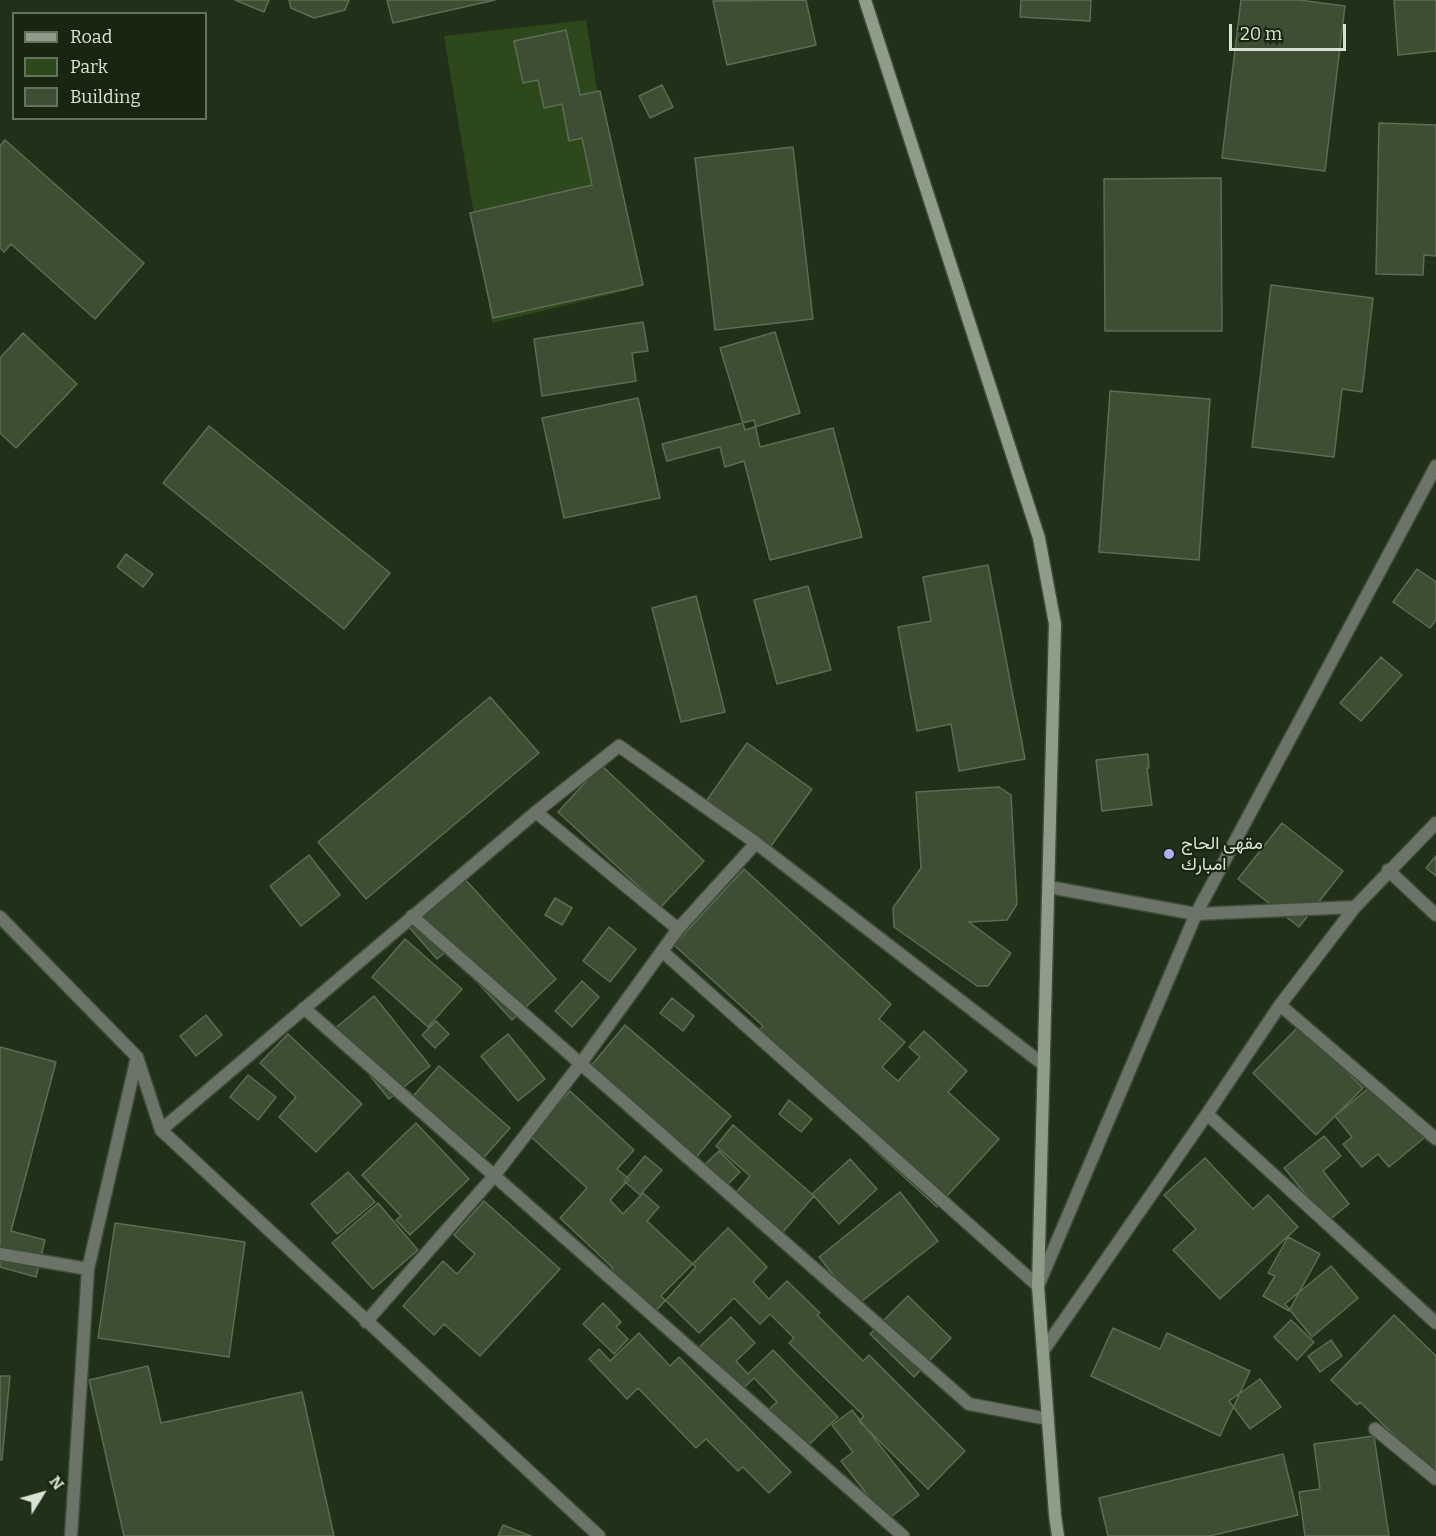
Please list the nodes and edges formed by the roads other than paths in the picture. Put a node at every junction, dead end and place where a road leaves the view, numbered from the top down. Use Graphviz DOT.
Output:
graph roads {
  1 [pos="865,0"];
  2 [pos="1436,466"];
  3 [pos="536,812"];
  4 [pos="1436,823"];
  5 [pos="756,843"];
  6 [pos="1388,870"];
  7 [pos="1049,886"];
  8 [pos="1355,907"];
  9 [pos="1196,914"];
  10 [pos="1436,915"];
  11 [pos="412,916"];
  12 [pos="0,917"];
  13 [pos="678,929"];
  14 [pos="663,952"];
  15 [pos="1280,1005"];
  16 [pos="304,1008"];
  17 [pos="137,1057"];
  18 [pos="581,1063"];
  19 [pos="1044,1065"];
  20 [pos="1207,1114"];
  21 [pos="161,1130"];
  22 [pos="1436,1138"];
  23 [pos="494,1176"];
  24 [pos="0,1254"];
  25 [pos="88,1269"];
  26 [pos="1038,1286"];
  27 [pos="366,1322"];
  28 [pos="1436,1323"];
  29 [pos="1043,1351"];
  30 [pos="1048,1419"];
  31 [pos="1374,1429"];
  32 [pos="1436,1479"];
  33 [pos="71,1536"];
  34 [pos="598,1536"];
  35 [pos="903,1536"];
  36 [pos="1058,1536"];
  1 -- 7 [label="main road"];
  2 -- 9 [label="street"];
  3 -- 5 [label="street"];
  3 -- 11 [label="street"];
  3 -- 13 [label="street"];
  4 -- 6 [label="street"];
  5 -- 13 [label="street"];
  5 -- 19 [label="street"];
  6 -- 8 [label="street"];
  6 -- 10 [label="street"];
  7 -- 9 [label="street"];
  7 -- 19 [label="main road"];
  8 -- 9 [label="street"];
  8 -- 15 [label="street"];
  9 -- 26 [label="street"];
  11 -- 16 [label="street"];
  11 -- 18 [label="street"];
  12 -- 17 [label="street"];
  13 -- 14 [label="street"];
  14 -- 18 [label="street"];
  14 -- 26 [label="street"];
  15 -- 20 [label="street"];
  15 -- 22 [label="street"];
  16 -- 21 [label="street"];
  16 -- 23 [label="street"];
  17 -- 21 [label="street"];
  17 -- 25 [label="street"];
  18 -- 23 [label="street"];
  18 -- 30 [label="street"];
  19 -- 26 [label="main road"];
  20 -- 28 [label="street"];
  20 -- 29 [label="street"];
  21 -- 27 [label="street"];
  23 -- 27 [label="street"];
  23 -- 35 [label="street"];
  24 -- 25 [label="street"];
  25 -- 33 [label="street"];
  26 -- 29 [label="main road"];
  27 -- 34 [label="street"];
  29 -- 30 [label="main road"];
  30 -- 36 [label="main road"];
  31 -- 32 [label="street"];
}
